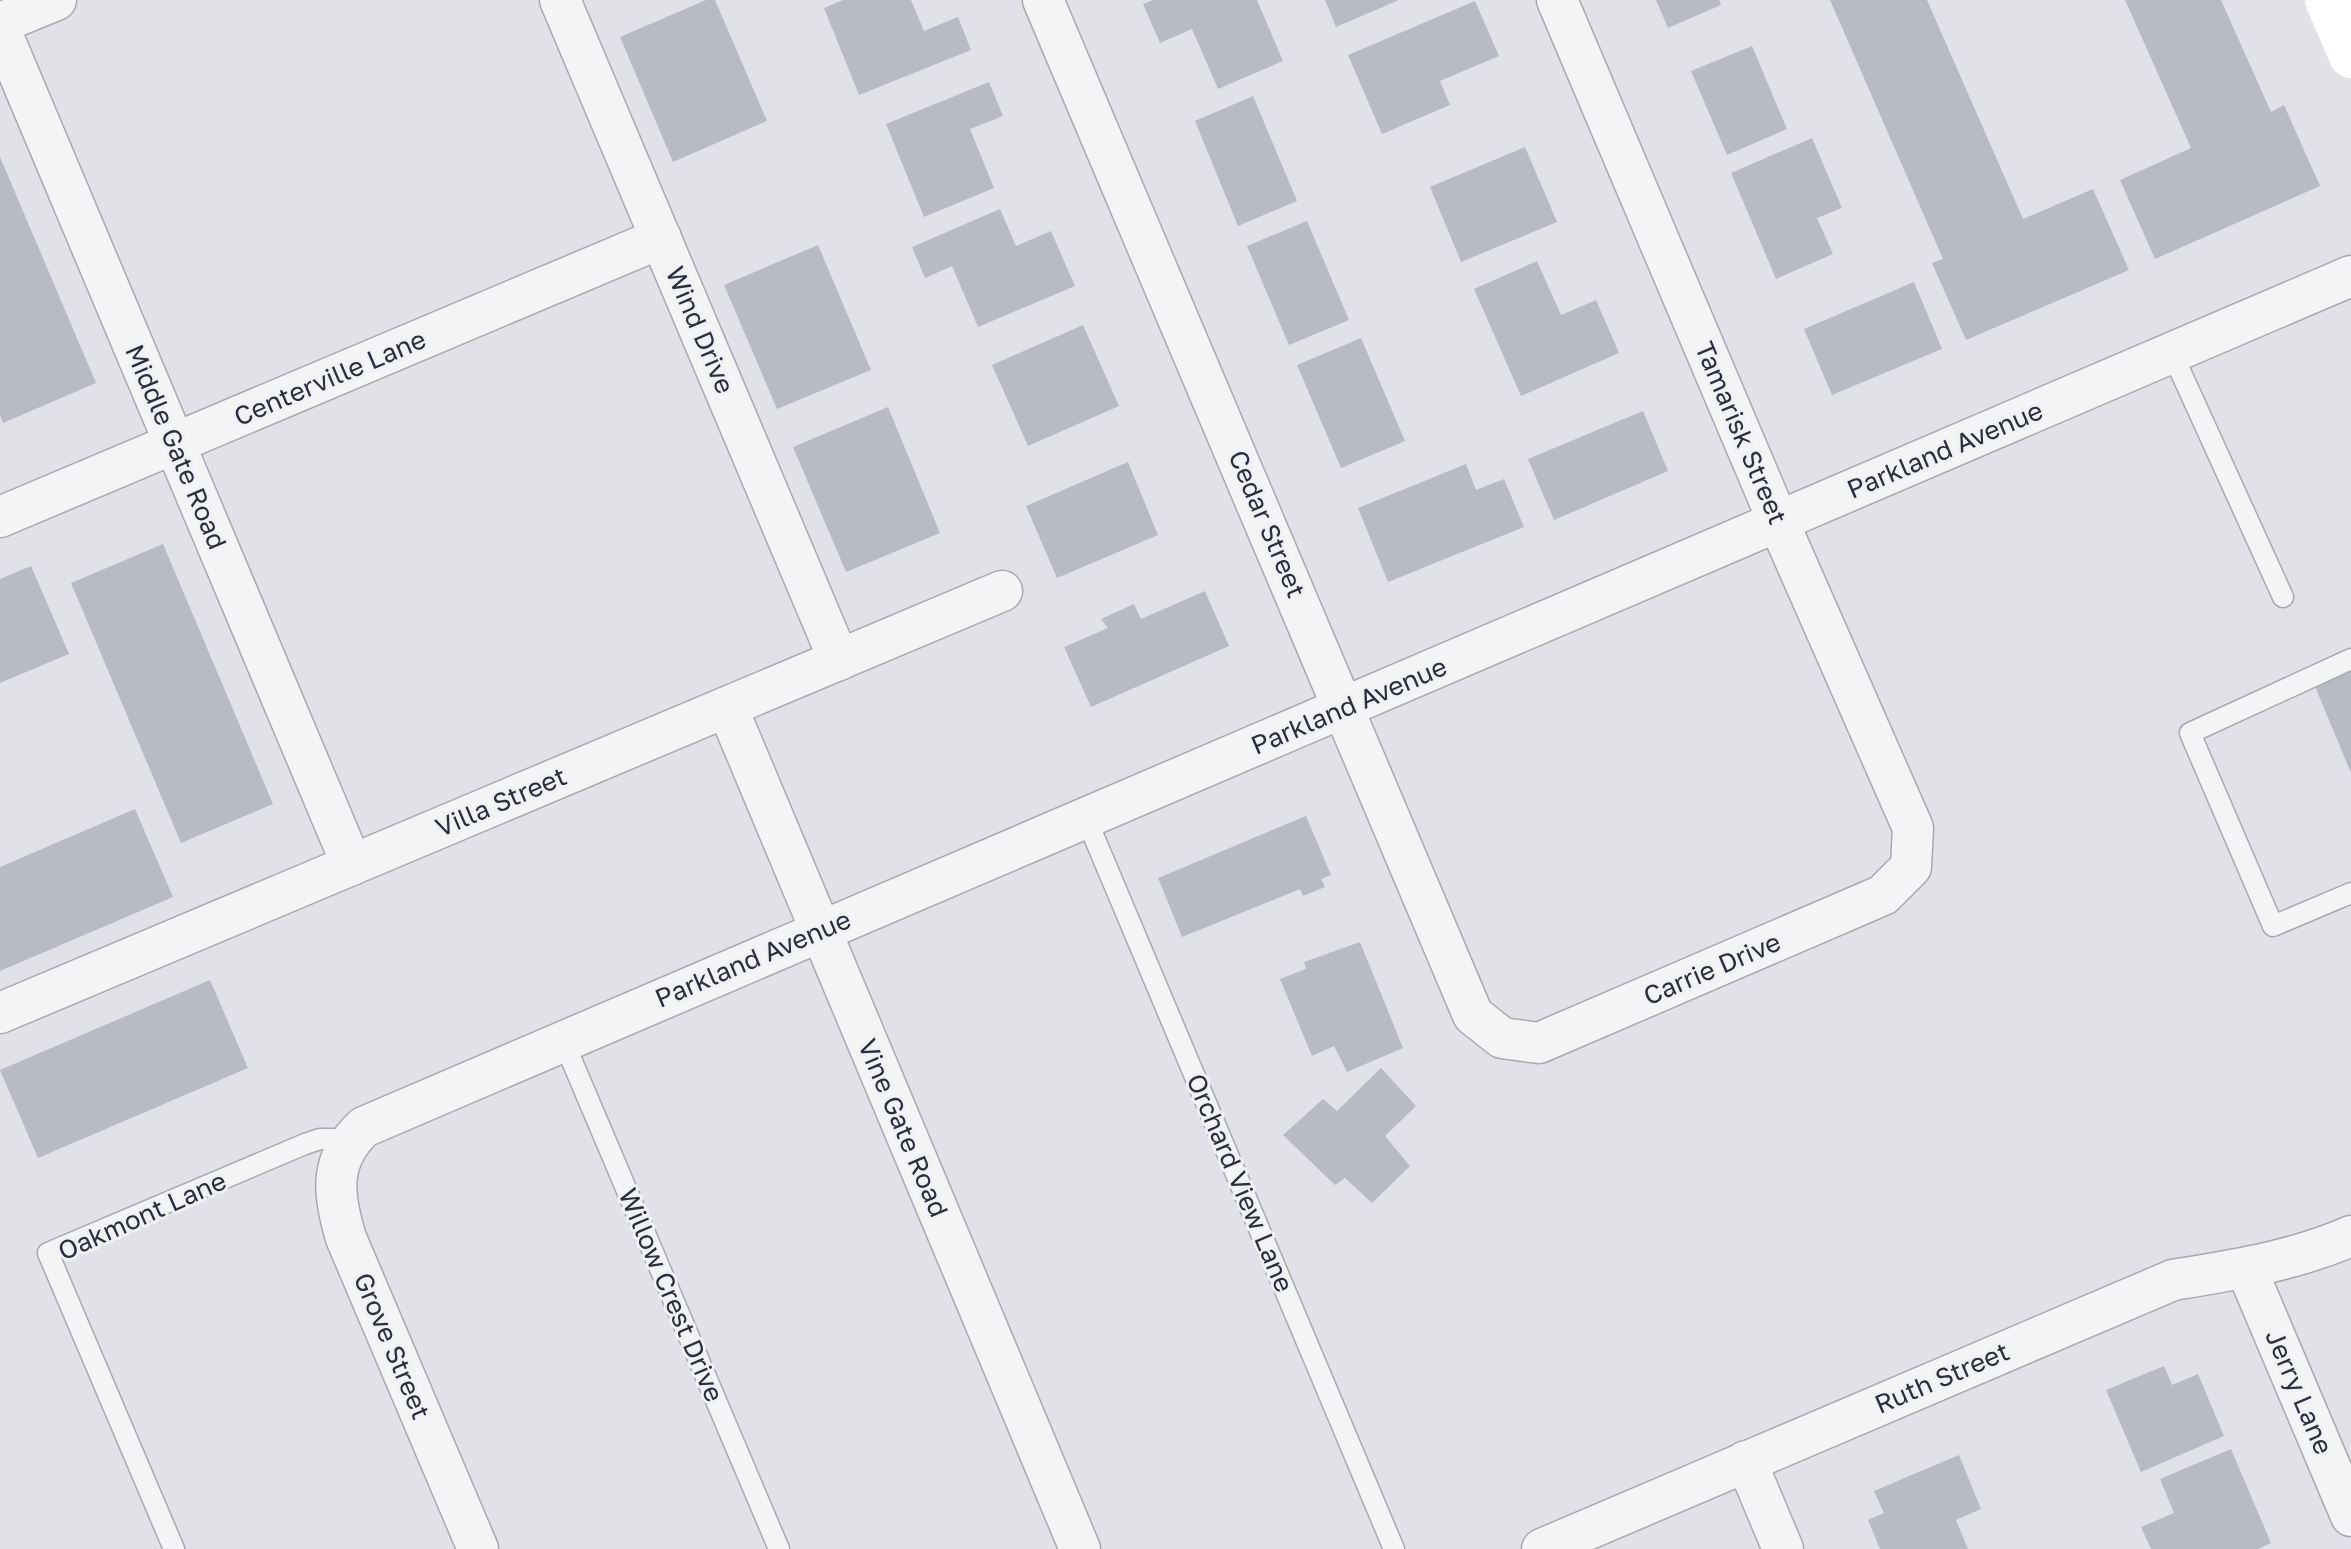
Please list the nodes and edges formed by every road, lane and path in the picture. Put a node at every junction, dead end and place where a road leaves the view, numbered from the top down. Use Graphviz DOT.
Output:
graph roads {
  1 [pos="56,0"];
  2 [pos="560,0"];
  3 [pos="1043,0"];
  4 [pos="1557,0"];
  5 [pos="2327,0"];
  6 [pos="0,26"];
  7 [pos="2351,56"];
  8 [pos="661,238"];
  9 [pos="2351,276"];
  10 [pos="2172,353"];
  11 [pos="175,443"];
  12 [pos="0,517"];
  13 [pos="1778,521"];
  14 [pos="1002,591"];
  15 [pos="2283,597"];
  16 [pos="2351,659"];
  17 [pos="839,660"];
  18 [pos="727,707"];
  19 [pos="1345,708"];
  20 [pos="1086,818"];
  21 [pos="352,865"];
  22 [pos="1911,867"];
  23 [pos="2351,893"];
  24 [pos="820,930"];
  25 [pos="0,1013"];
  26 [pos="1502,1038"];
  27 [pos="563,1040"];
  28 [pos="351,1139"];
  29 [pos="2351,1236"];
  30 [pos="2246,1268"];
  31 [pos="1746,1461"];
  32 [pos="2351,1516"];
  33 [pos="174,1549"];
  34 [pos="478,1549"];
  35 [pos="779,1549"];
  36 [pos="1080,1549"];
  37 [pos="1394,1549"];
  38 [pos="1542,1549"];
  39 [pos="1783,1549"];
  1 -- 6 [label="street"];
  2 -- 8 [label="street, Wind Drive"];
  3 -- 19 [label="street, Cedar Street"];
  4 -- 13 [label="street, Tamarisk Street"];
  5 -- 7 [label="main road"];
  6 -- 11 [label="street, Middle Gate Road"];
  8 -- 11 [label="street, Centerville Lane"];
  8 -- 17 [label="street, Wind Drive"];
  9 -- 10 [label="street, Parkland Avenue"];
  10 -- 13 [label="street, Parkland Avenue"];
  10 -- 15 [label="lane"];
  11 -- 12 [label="street, Centerville Lane"];
  11 -- 21 [label="street, Middle Gate Road"];
  13 -- 19 [label="street, Parkland Avenue"];
  13 -- 22 [label="street, Tamarisk Street"];
  14 -- 17 [label="street, Villa Street"];
  16 -- 23 [label="lane"];
  17 -- 18 [label="street, Villa Street"];
  18 -- 21 [label="street, Villa Street"];
  18 -- 24 [label="street, Vine Gate Road"];
  19 -- 20 [label="street, Parkland Avenue"];
  19 -- 26 [label="street, Cedar Street"];
  20 -- 24 [label="street, Parkland Avenue"];
  20 -- 37 [label="lane, Orchard View Lane"];
  21 -- 25 [label="street, Villa Street"];
  22 -- 26 [label="street, Carrie Drive"];
  24 -- 27 [label="street, Parkland Avenue"];
  24 -- 36 [label="street, Vine Gate Road"];
  27 -- 28 [label="street, Parkland Avenue"];
  27 -- 35 [label="lane, Willow Crest Drive"];
  28 -- 33 [label="lane, Oakmont Lane"];
  28 -- 34 [label="street, Grove Street"];
  29 -- 30 [label="street, Ruth Street"];
  30 -- 31 [label="street, Ruth Street"];
  30 -- 32 [label="street, Jerry Lane"];
  31 -- 38 [label="street, Ruth Street"];
  31 -- 39 [label="street"];
}
